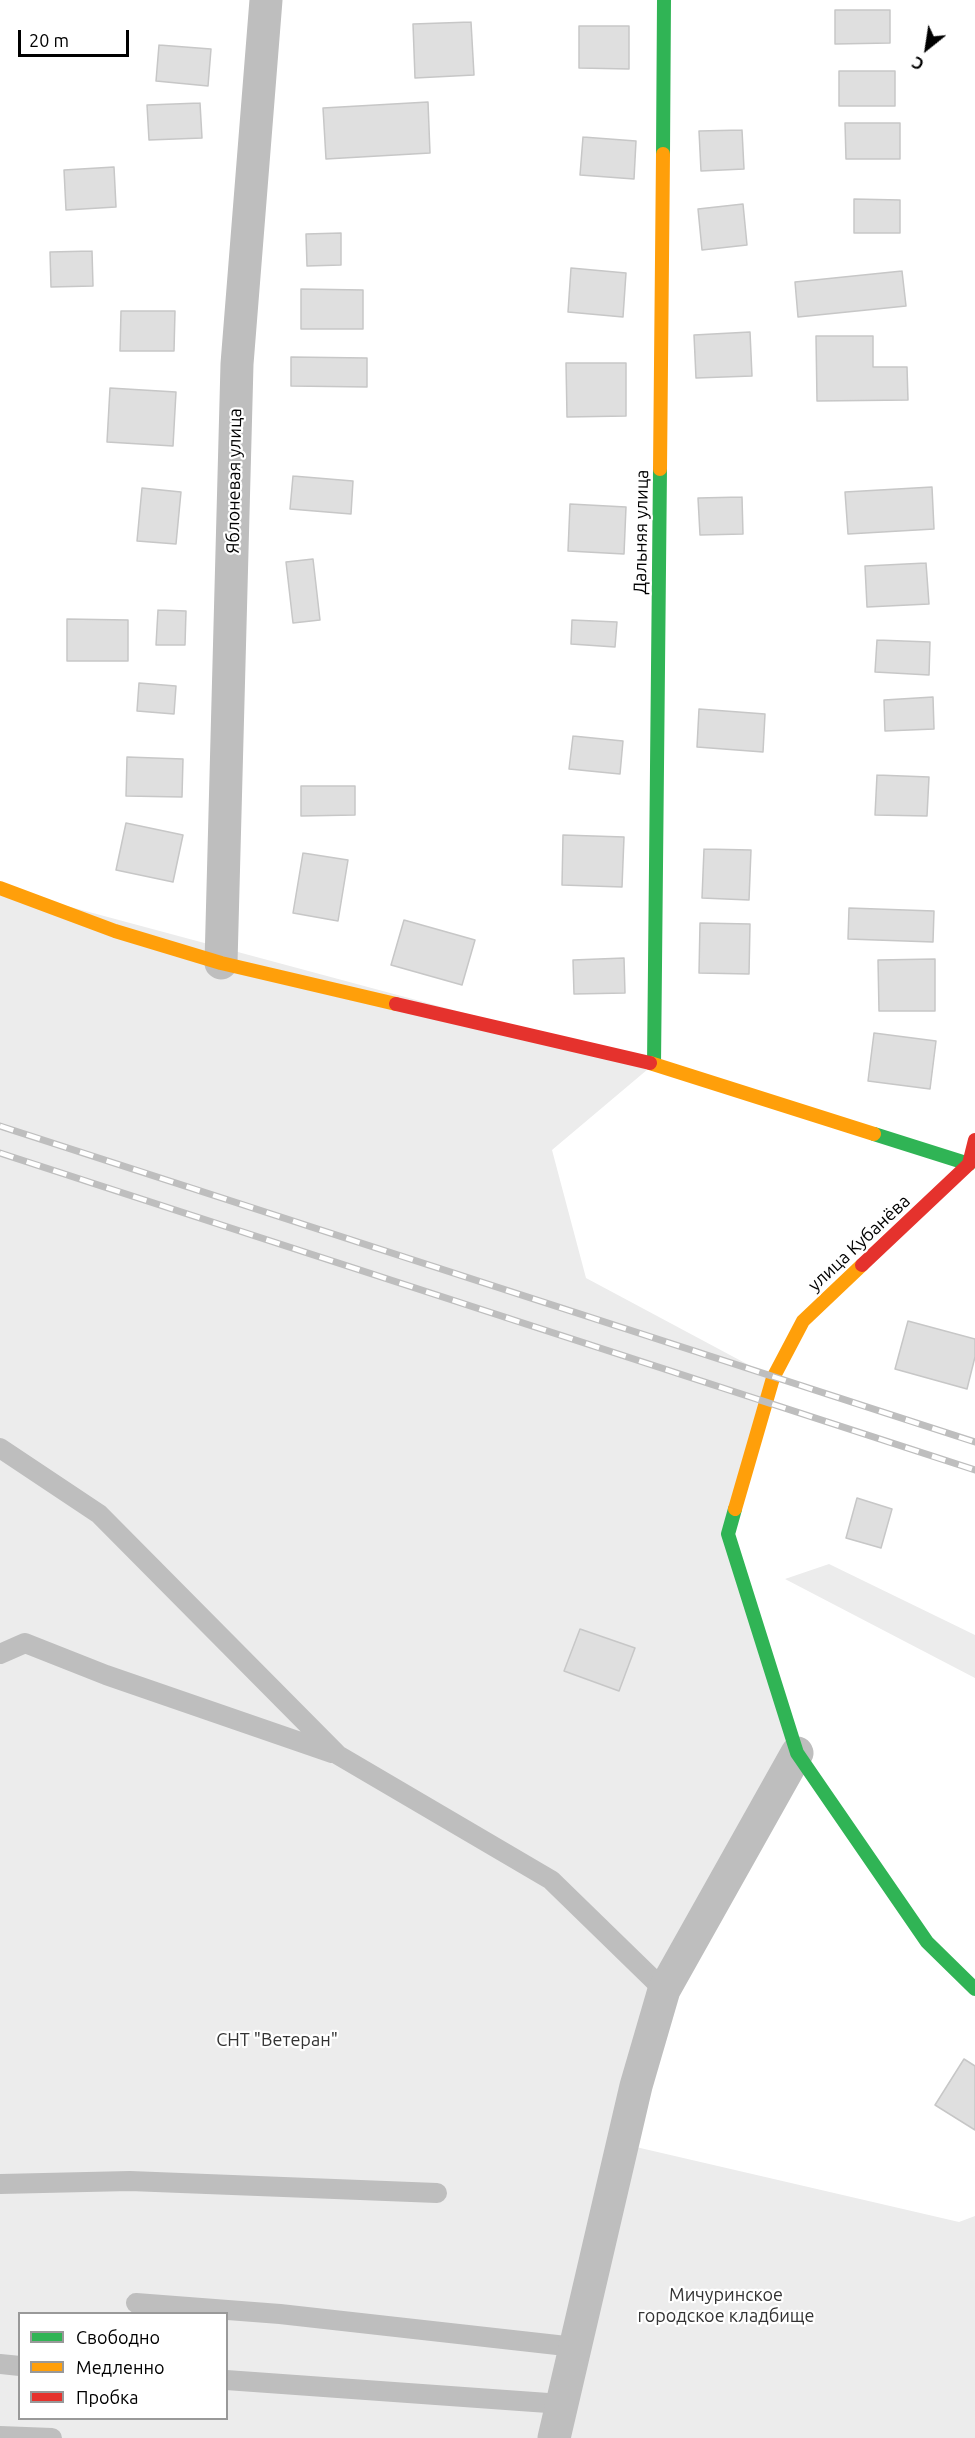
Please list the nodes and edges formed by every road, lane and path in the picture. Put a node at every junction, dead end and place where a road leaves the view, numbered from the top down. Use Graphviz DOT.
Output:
graph roads {
  1 [pos="266,0"];
  2 [pos="664,0"];
  3 [pos="0,888"];
  4 [pos="221,963"];
  5 [pos="654,1064"];
  6 [pos="975,1140"];
  7 [pos="972,1169"];
  8 [pos="0,1448"];
  9 [pos="0,1654"];
  10 [pos="797,1753"];
  11 [pos="338,1755"];
  12 [pos="975,1989"];
  13 [pos="664,1990"];
  14 [pos="0,2184"];
  15 [pos="437,2193"];
  16 [pos="136,2303"];
  17 [pos="576,2347"];
  18 [pos="0,2364"];
  19 [pos="18,2366"];
  20 [pos="228,2380"];
  21 [pos="562,2404"];
  22 [pos="0,2436"];
  23 [pos="52,2438"];
  24 [pos="554,2438"];
  1 -- 4 [label="street, Яблоневая улица"];
  2 -- 5 [label="street, Дальняя улица"];
  3 -- 4 [label="street"];
  4 -- 5 [label="street"];
  5 -- 7 [label="street"];
  6 -- 7 [label="street"];
  7 -- 10 [label="street, улица Кубанёва"];
  8 -- 11 [label="lane"];
  9 -- 11 [label="lane"];
  10 -- 12 [label="street, улица Кубанёва"];
  10 -- 13 [label="street"];
  11 -- 13 [label="lane"];
  13 -- 17 [label="street"];
  14 -- 15 [label="lane"];
  16 -- 17 [label="lane"];
  17 -- 21 [label="street"];
  18 -- 19 [label="lane"];
  20 -- 21 [label="lane"];
  21 -- 24 [label="street"];
  22 -- 23 [label="lane"];
}
